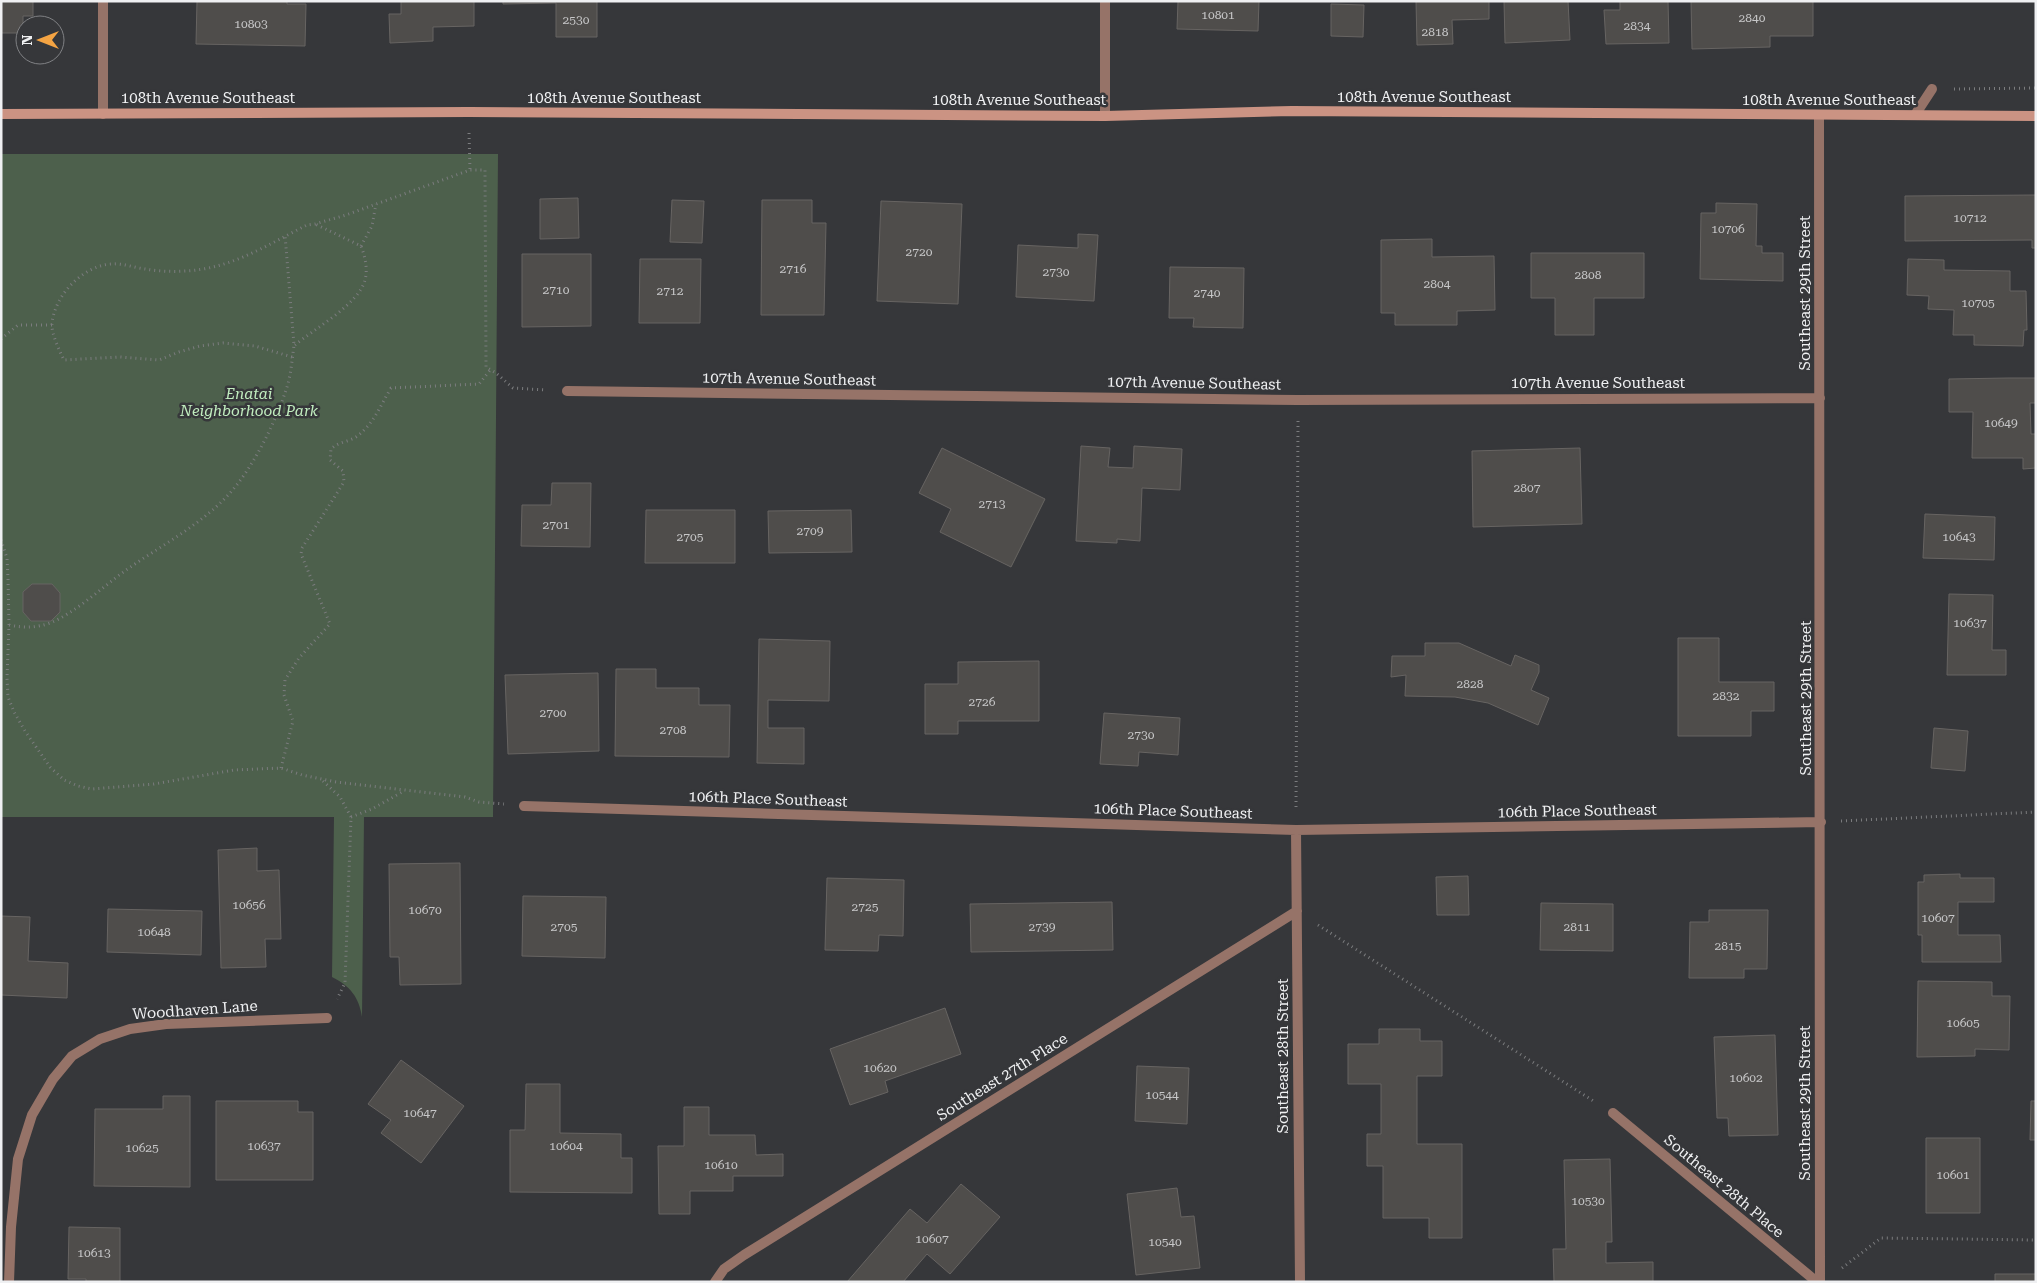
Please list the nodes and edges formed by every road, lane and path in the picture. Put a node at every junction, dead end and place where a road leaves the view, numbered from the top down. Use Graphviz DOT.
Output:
graph roads {
  1 [pos="103,1"];
  2 [pos="1105,1"];
  3 [pos="2036,88"];
  4 [pos="1932,89"];
  5 [pos="469,112"];
  6 [pos="1,114"];
  7 [pos="103,114"];
  8 [pos="1819,115"];
  9 [pos="1915,115"];
  10 [pos="1105,116"];
  11 [pos="2036,116"];
  12 [pos="470,170"];
  13 [pos="376,204"];
  14 [pos="315,224"];
  15 [pos="285,235"];
  16 [pos="361,246"];
  17 [pos="52,325"];
  18 [pos="1,339"];
  19 [pos="294,345"];
  20 [pos="292,357"];
  21 [pos="491,369"];
  22 [pos="567,391"];
  23 [pos="1820,398"];
  24 [pos="1298,400"];
  25 [pos="1,540"];
  26 [pos="10,625"];
  27 [pos="282,768"];
  28 [pos="321,780"];
  29 [pos="404,790"];
  30 [pos="524,806"];
  31 [pos="2036,812"];
  32 [pos="351,817"];
  33 [pos="1821,822"];
  34 [pos="1296,830"];
  35 [pos="1298,911"];
  36 [pos="327,1018"];
  37 [pos="1613,1113"];
  38 [pos="2036,1240"];
  39 [pos="1838,1271"];
  40 [pos="9,1282"];
  41 [pos="714,1282"];
  42 [pos="1300,1282"];
  43 [pos="1819,1282"];
  1 -- 7 [label="street"];
  2 -- 10 [label="street"];
  3 -- 4 [label="path"];
  4 -- 9 [label="street"];
  5 -- 7 [label="street, 108th Avenue Southeast"];
  5 -- 10 [label="street, 108th Avenue Southeast"];
  5 -- 12 [label="path"];
  6 -- 7 [label="street, 108th Avenue Southeast"];
  8 -- 9 [label="street, 108th Avenue Southeast"];
  8 -- 10 [label="street, 108th Avenue Southeast"];
  8 -- 23 [label="street, Southeast 29th Street"];
  9 -- 11 [label="street, 108th Avenue Southeast"];
  12 -- 13 [label="path"];
  12 -- 21 [label="path"];
  13 -- 14 [label="path"];
  13 -- 16 [label="path"];
  14 -- 15 [label="path"];
  14 -- 16 [label="path"];
  15 -- 17 [label="path"];
  15 -- 19 [label="path"];
  16 -- 19 [label="path"];
  17 -- 18 [label="path"];
  17 -- 20 [label="path"];
  19 -- 20 [label="path"];
  20 -- 26 [label="path"];
  21 -- 22 [label="path"];
  21 -- 27 [label="path"];
  22 -- 24 [label="street, 107th Avenue Southeast"];
  23 -- 24 [label="street, 107th Avenue Southeast"];
  23 -- 33 [label="street, Southeast 29th Street"];
  24 -- 34 [label="path"];
  25 -- 26 [label="path"];
  26 -- 27 [label="path"];
  27 -- 28 [label="path"];
  28 -- 29 [label="path"];
  28 -- 32 [label="path"];
  29 -- 30 [label="path"];
  29 -- 32 [label="path"];
  30 -- 34 [label="street, 106th Place Southeast"];
  31 -- 33 [label="path"];
  32 -- 36 [label="path"];
  33 -- 34 [label="street, 106th Place Southeast"];
  33 -- 43 [label="street, Southeast 29th Street"];
  34 -- 35 [label="street, Southeast 28th Street"];
  35 -- 37 [label="path"];
  35 -- 41 [label="street, Southeast 27th Place"];
  35 -- 42 [label="street, Southeast 28th Street"];
  36 -- 40 [label="street, Woodhaven Lane"];
  37 -- 43 [label="street, Southeast 28th Place"];
  38 -- 39 [label="path"];
}
